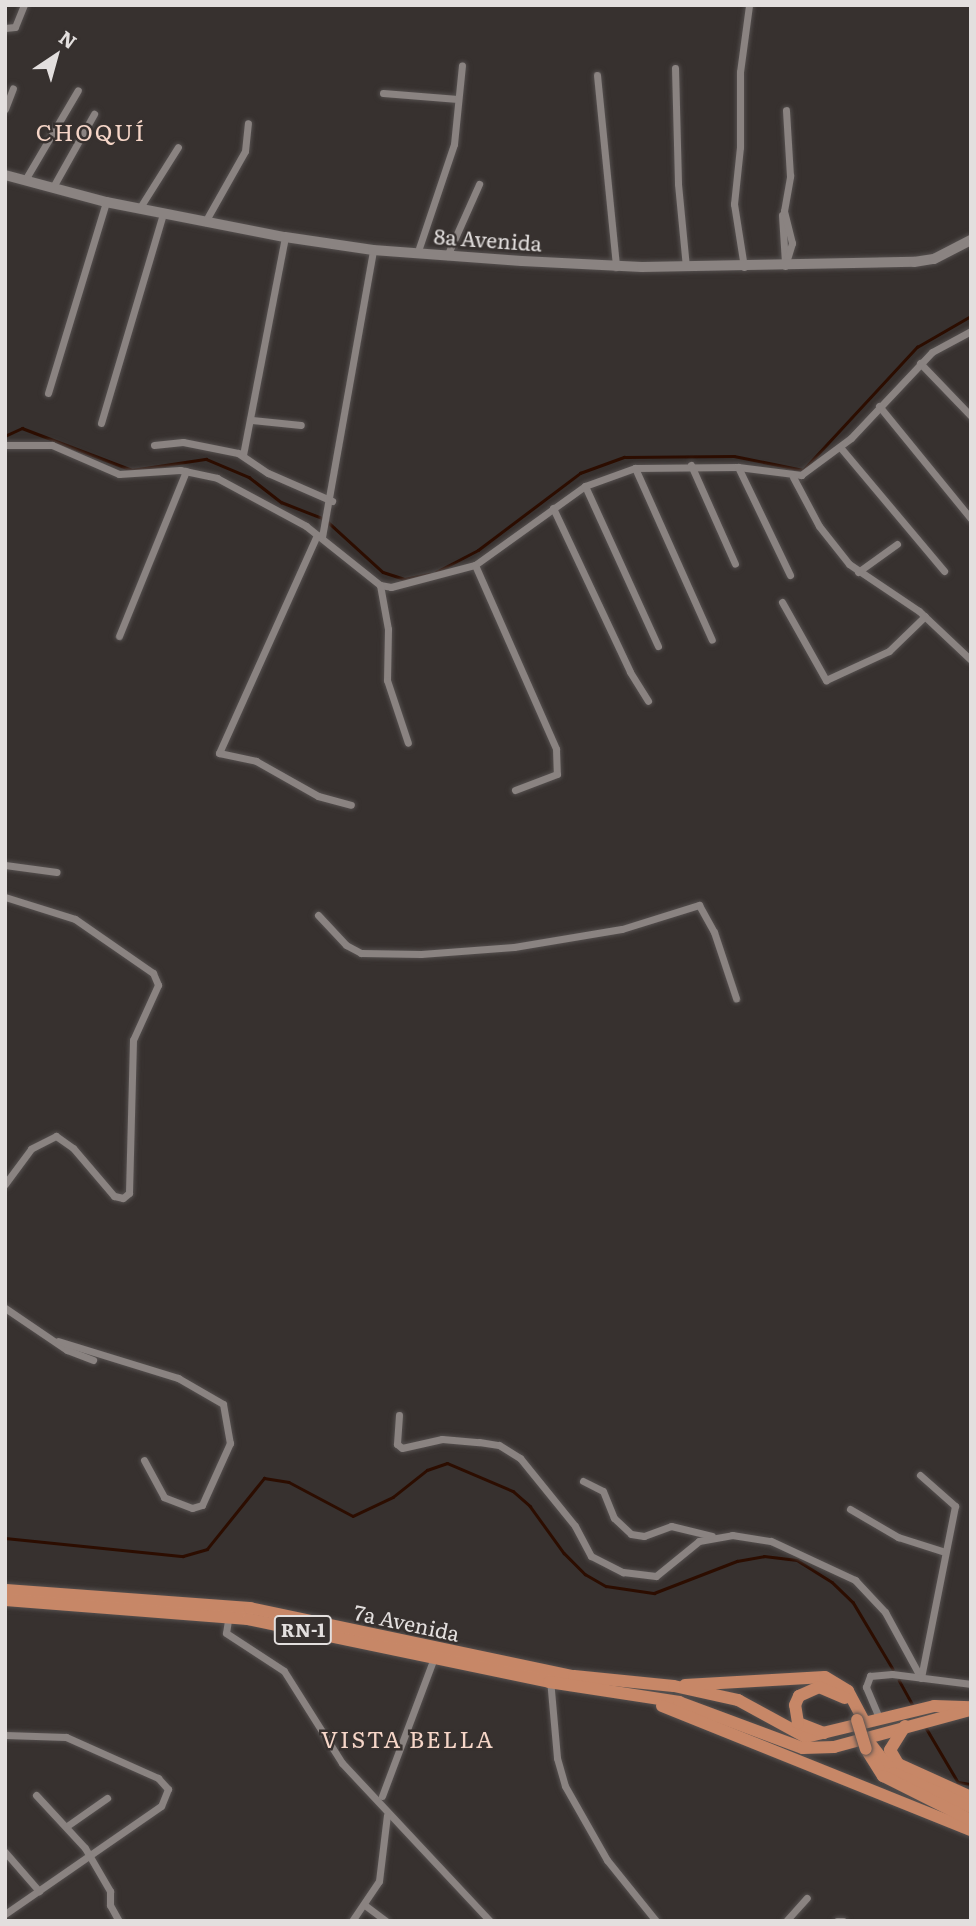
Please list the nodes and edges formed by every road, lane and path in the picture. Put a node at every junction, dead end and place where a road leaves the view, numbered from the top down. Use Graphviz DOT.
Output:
graph roads {
  1 [pos="24,5"];
  2 [pos="749,5"];
  3 [pos="5,28"];
  4 [pos="462,65"];
  5 [pos="675,68"];
  6 [pos="597,75"];
  7 [pos="13,88"];
  8 [pos="78,90"];
  9 [pos="383,93"];
  10 [pos="458,99"];
  11 [pos="5,109"];
  12 [pos="786,110"];
  13 [pos="94,114"];
  14 [pos="248,123"];
  15 [pos="178,147"];
  16 [pos="5,174"];
  17 [pos="25,180"];
  18 [pos="479,184"];
  19 [pos="53,187"];
  20 [pos="106,202"];
  21 [pos="139,209"];
  22 [pos="163,214"];
  23 [pos="205,222"];
  24 [pos="285,237"];
  25 [pos="971,240"];
  26 [pos="373,250"];
  27 [pos="417,254"];
  28 [pos="446,256"];
  29 [pos="616,267"];
  30 [pos="686,267"];
  31 [pos="744,267"];
  32 [pos="785,267"];
  33 [pos="971,331"];
  34 [pos="920,363"];
  35 [pos="48,393"];
  36 [pos="879,405"];
  37 [pos="971,416"];
  38 [pos="252,420"];
  39 [pos="101,423"];
  40 [pos="301,425"];
  41 [pos="5,445"];
  42 [pos="154,445"];
  43 [pos="840,447"];
  44 [pos="243,456"];
  45 [pos="691,465"];
  46 [pos="737,467"];
  47 [pos="635,468"];
  48 [pos="186,471"];
  49 [pos="793,477"];
  50 [pos="585,486"];
  51 [pos="331,504"];
  52 [pos="553,508"];
  53 [pos="971,519"];
  54 [pos="320,536"];
  55 [pos="897,544"];
  56 [pos="735,564"];
  57 [pos="475,565"];
  58 [pos="944,571"];
  59 [pos="858,572"];
  60 [pos="790,575"];
  61 [pos="380,585"];
  62 [pos="782,603"];
  63 [pos="925,616"];
  64 [pos="119,636"];
  65 [pos="712,640"];
  66 [pos="658,646"];
  67 [pos="971,660"];
  68 [pos="648,701"];
  69 [pos="408,743"];
  70 [pos="515,790"];
  71 [pos="351,805"];
  72 [pos="5,865"];
  73 [pos="57,872"];
  74 [pos="5,897"];
  75 [pos="318,915"];
  76 [pos="736,998"];
  77 [pos="5,1184"];
  78 [pos="5,1308"];
  79 [pos="58,1340"];
  80 [pos="93,1360"];
  81 [pos="399,1415"];
  82 [pos="144,1460"];
  83 [pos="920,1475"];
  84 [pos="583,1481"];
  85 [pos="850,1509"];
  86 [pos="713,1536"];
  87 [pos="945,1552"];
  88 [pos="5,1590"];
  89 [pos="5,1600"];
  90 [pos="229,1612"];
  91 [pos="434,1658"];
  92 [pos="550,1676"];
  93 [pos="921,1678"];
  94 [pos="971,1684"];
  95 [pos="674,1686"];
  96 [pos="642,1699"];
  97 [pos="971,1709"];
  98 [pos="860,1720"];
  99 [pos="880,1720"];
  100 [pos="906,1720"];
  101 [pos="831,1734"];
  102 [pos="5,1735"];
  103 [pos="869,1747"];
  104 [pos="36,1794"];
  105 [pos="382,1796"];
  106 [pos="971,1797"];
  107 [pos="107,1798"];
  108 [pos="971,1807"];
  109 [pos="387,1815"];
  110 [pos="971,1820"];
  111 [pos="67,1826"];
  112 [pos="971,1830"];
  113 [pos="5,1852"];
  114 [pos="89,1858"];
  115 [pos="39,1891"];
  116 [pos="807,1898"];
  117 [pos="366,1906"];
  118 [pos="5,1914"];
  119 [pos="119,1921"];
  120 [pos="352,1921"];
  121 [pos="386,1921"];
  122 [pos="490,1921"];
  123 [pos="656,1921"];
  124 [pos="786,1921"];
  125 [pos="837,1921"];
  126 [pos="843,1921"];
  1 -- 3 [label="street"];
  2 -- 31 [label="street"];
  4 -- 10 [label="street"];
  5 -- 30 [label="street"];
  6 -- 29 [label="street"];
  7 -- 11 [label="street"];
  8 -- 17 [label="street"];
  9 -- 10 [label="street"];
  10 -- 27 [label="street"];
  12 -- 32 [label="street"];
  13 -- 19 [label="street"];
  14 -- 23 [label="street"];
  15 -- 21 [label="street"];
  16 -- 17 [label="street, 8a Avenida"];
  17 -- 19 [label="street, 8a Avenida"];
  18 -- 28 [label="street"];
  19 -- 20 [label="street, 8a Avenida"];
  20 -- 21 [label="street, 8a Avenida"];
  20 -- 35 [label="street"];
  21 -- 22 [label="street, 8a Avenida"];
  22 -- 23 [label="street, 8a Avenida"];
  22 -- 39 [label="street"];
  23 -- 24 [label="street, 8a Avenida"];
  24 -- 26 [label="street, 8a Avenida"];
  24 -- 38 [label="street"];
  25 -- 32 [label="street, 8a Avenida"];
  26 -- 27 [label="street, 8a Avenida"];
  26 -- 51 [label="street"];
  27 -- 28 [label="street, 8a Avenida"];
  28 -- 29 [label="street, 8a Avenida"];
  29 -- 30 [label="street, 8a Avenida"];
  30 -- 31 [label="street, 8a Avenida"];
  31 -- 32 [label="street, 8a Avenida"];
  33 -- 34 [label="street"];
  34 -- 36 [label="street"];
  34 -- 37 [label="street"];
  36 -- 43 [label="street"];
  36 -- 53 [label="street"];
  38 -- 40 [label="street"];
  38 -- 44 [label="street"];
  41 -- 48 [label="street"];
  42 -- 44 [label="street"];
  43 -- 49 [label="street"];
  43 -- 58 [label="street"];
  44 -- 51 [label="street"];
  45 -- 46 [label="street"];
  45 -- 47 [label="street"];
  45 -- 56 [label="street"];
  46 -- 49 [label="street"];
  46 -- 60 [label="street"];
  47 -- 50 [label="street"];
  47 -- 65 [label="street"];
  48 -- 54 [label="street"];
  48 -- 64 [label="street"];
  49 -- 59 [label="street"];
  50 -- 52 [label="street"];
  50 -- 66 [label="street"];
  51 -- 54 [label="street"];
  52 -- 57 [label="street"];
  52 -- 68 [label="street"];
  54 -- 61 [label="street"];
  54 -- 71 [label="street"];
  55 -- 59 [label="street"];
  57 -- 61 [label="street"];
  57 -- 70 [label="street"];
  59 -- 63 [label="street"];
  61 -- 69 [label="street"];
  62 -- 63 [label="street"];
  63 -- 67 [label="street"];
  72 -- 73 [label="street"];
  74 -- 77 [label="street"];
  75 -- 76 [label="street"];
  78 -- 79 [label="street"];
  79 -- 80 [label="street"];
  79 -- 82 [label="street"];
  81 -- 86 [label="street"];
  83 -- 87 [label="street"];
  84 -- 86 [label="street"];
  85 -- 87 [label="street"];
  86 -- 93 [label="street"];
  87 -- 93 [label="street"];
  88 -- 90 [label="main road, 7a Avenida / RN-1"];
  89 -- 90 [label="main road, 7a Avenida / RN-1"];
  90 -- 91 [label="main road, 7a Avenida / RN-1"];
  90 -- 92 [label="main road, 7a Avenida / RN-1"];
  90 -- 109 [label="street"];
  91 -- 92 [label="main road, 7a Avenida / RN-1"];
  91 -- 105 [label="street"];
  92 -- 95 [label="main road, 7a Avenida / RN-1"];
  92 -- 96 [label="main road, 7a Avenida / RN-1"];
  92 -- 123 [label="street"];
  93 -- 94 [label="street"];
  93 -- 99 [label="street"];
  95 -- 98 [label="main road"];
  95 -- 101 [label="main road, RN-1"];
  96 -- 100 [label="main road, RN-1"];
  96 -- 112 [label="main road"];
  97 -- 100 [label="main road, RN-1"];
  98 -- 101 [label="main road"];
  98 -- 103 [label="main road, bridge"];
  99 -- 100 [label="main road, RN-1"];
  99 -- 101 [label="main road, RN-1"];
  100 -- 106 [label="main road"];
  102 -- 114 [label="street"];
  103 -- 108 [label="main road"];
  103 -- 110 [label="main road"];
  104 -- 111 [label="street"];
  107 -- 111 [label="street"];
  109 -- 117 [label="street"];
  109 -- 122 [label="street"];
  111 -- 114 [label="street"];
  113 -- 115 [label="street"];
  114 -- 115 [label="street"];
  114 -- 119 [label="street"];
  115 -- 118 [label="street"];
  116 -- 124 [label="street"];
  117 -- 120 [label="street"];
  117 -- 121 [label="street"];
  125 -- 126 [label="street"];
}
